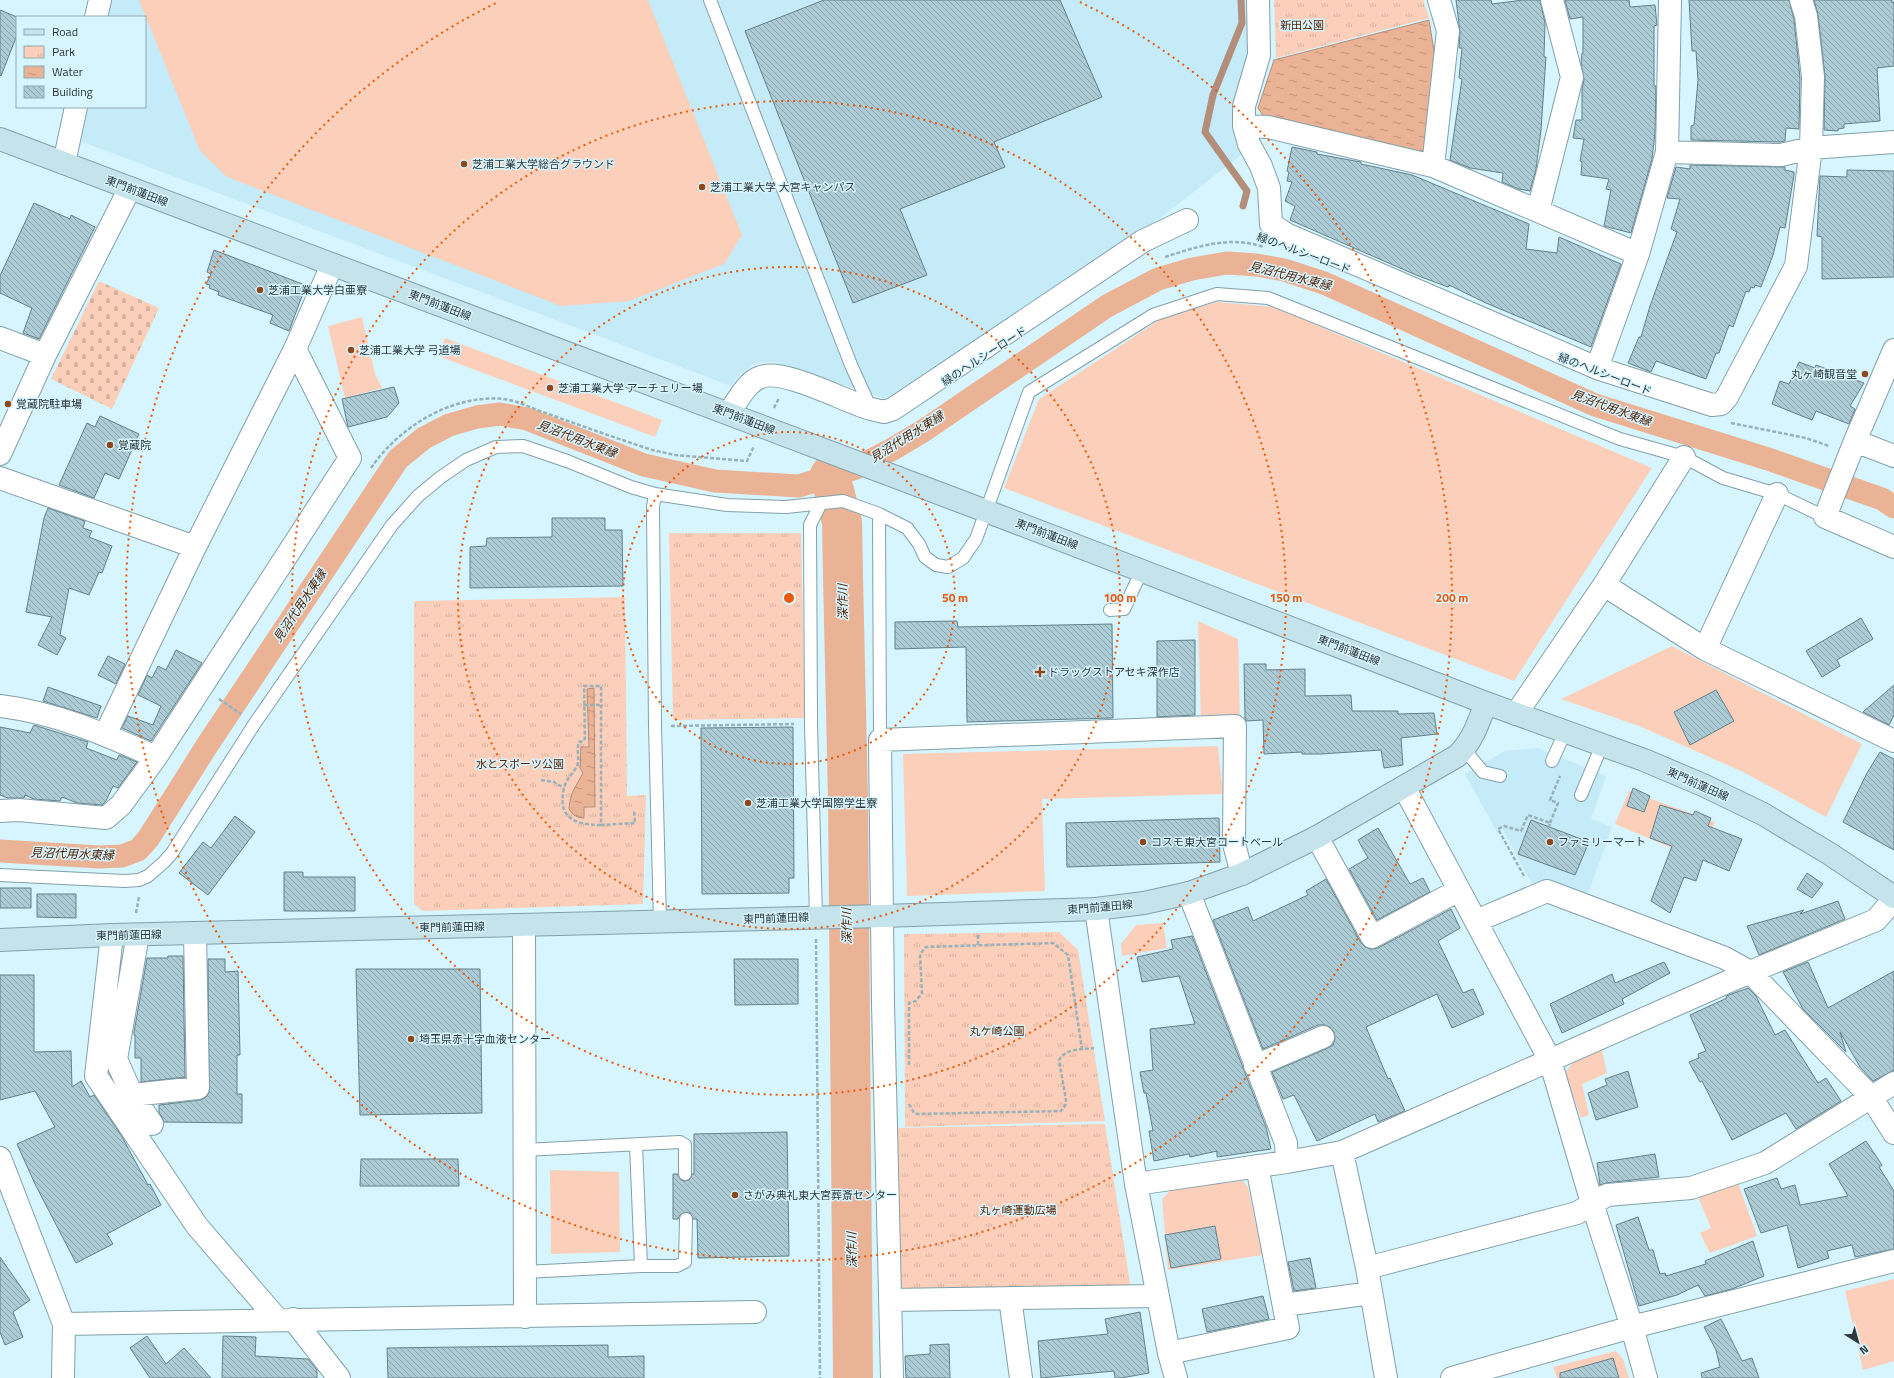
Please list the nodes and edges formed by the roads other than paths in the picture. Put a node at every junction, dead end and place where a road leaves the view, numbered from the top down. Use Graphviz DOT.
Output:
graph roads {
  1 [pos="100,0"];
  2 [pos="710,0"];
  3 [pos="1258,0"];
  4 [pos="1439,0"];
  5 [pos="1552,0"];
  6 [pos="1670,0"];
  7 [pos="1801,0"];
  8 [pos="96,16"];
  9 [pos="76,108"];
  10 [pos="1244,126"];
  11 [pos="0,139"];
  12 [pos="1894,142"];
  13 [pos="1811,148"];
  14 [pos="1667,152"];
  15 [pos="64,163"];
  16 [pos="1433,166"];
  17 [pos="130,188"];
  18 [pos="1538,211"];
  19 [pos="1187,220"];
  20 [pos="1638,254"];
  21 [pos="332,265"];
  22 [pos="0,338"];
  23 [pos="295,349"];
  24 [pos="1894,350"];
  25 [pos="45,355"];
  26 [pos="1597,368"];
  27 [pos="871,409"];
  28 [pos="729,413"];
  29 [pos="1845,450"];
  30 [pos="0,454"];
  31 [pos="1894,456"];
  32 [pos="1684,457"];
  33 [pos="0,478"];
  34 [pos="656,494"];
  35 [pos="1777,494"];
  36 [pos="821,504"];
  37 [pos="986,510"];
  38 [pos="1827,512"];
  39 [pos="879,514"];
  40 [pos="195,547"];
  41 [pos="1894,547"];
  42 [pos="1142,570"];
  43 [pos="1604,585"];
  44 [pos="1110,610"];
  45 [pos="1705,649"];
  46 [pos="1486,704"];
  47 [pos="0,706"];
  48 [pos="1516,714"];
  49 [pos="1565,732"];
  50 [pos="105,734"];
  51 [pos="880,740"];
  52 [pos="1894,741"];
  53 [pos="1602,745"];
  54 [pos="1464,749"];
  55 [pos="156,757"];
  56 [pos="1552,761"];
  57 [pos="1500,776"];
  58 [pos="1404,786"];
  59 [pos="1581,795"];
  60 [pos="0,811"];
  61 [pos="1317,837"];
  62 [pos="1242,874"];
  63 [pos="0,875"];
  64 [pos="1460,890"];
  65 [pos="1188,892"];
  66 [pos="1894,898"];
  67 [pos="1096,909"];
  68 [pos="878,916"];
  69 [pos="821,917"];
  70 [pos="1476,921"];
  71 [pos="660,922"];
  72 [pos="524,925"];
  73 [pos="195,933"];
  74 [pos="127,935"];
  75 [pos="0,940"];
  76 [pos="1750,972"];
  77 [pos="1323,1037"];
  78 [pos="1550,1060"];
  79 [pos="1255,1066"];
  80 [pos="1894,1082"];
  81 [pos="132,1095"];
  82 [pos="1870,1097"];
  83 [pos="152,1124"];
  84 [pos="1894,1133"];
  85 [pos="636,1145"];
  86 [pos="524,1150"];
  87 [pos="1342,1152"];
  88 [pos="0,1158"];
  89 [pos="1287,1162"];
  90 [pos="1257,1166"];
  91 [pos="685,1174"];
  92 [pos="1136,1184"];
  93 [pos="1592,1203"];
  94 [pos="686,1219"];
  95 [pos="1894,1262"];
  96 [pos="641,1266"];
  97 [pos="1367,1268"];
  98 [pos="525,1272"];
  99 [pos="1372,1293"];
  100 [pos="1157,1296"];
  101 [pos="1010,1298"];
  102 [pos="891,1300"];
  103 [pos="1284,1305"];
  104 [pos="755,1312"];
  105 [pos="525,1316"];
  106 [pos="286,1320"];
  107 [pos="64,1324"];
  108 [pos="1632,1327"];
  109 [pos="1169,1353"];
  110 [pos="63,1378"];
  111 [pos="340,1378"];
  112 [pos="892,1378"];
  113 [pos="1021,1378"];
  114 [pos="1176,1378"];
  115 [pos="1386,1378"];
  116 [pos="1452,1378"];
  117 [pos="1646,1378"];
  1 -- 8 [label="street"];
  2 -- 27 [label="lane"];
  3 -- 10 [label="street"];
  4 -- 16 [label="street"];
  5 -- 18 [label="street"];
  6 -- 14 [label="street"];
  7 -- 13 [label="street"];
  9 -- 15 [label="street"];
  10 -- 16 [label="street"];
  10 -- 26 [label="street"];
  11 -- 15 [label="main road, 東門前蓮田線"];
  12 -- 13 [label="street"];
  13 -- 14 [label="street"];
  13 -- 26 [label="street"];
  14 -- 20 [label="street"];
  15 -- 17 [label="main road, 東門前蓮田線"];
  16 -- 18 [label="street"];
  17 -- 21 [label="main road, 東門前蓮田線"];
  17 -- 25 [label="street"];
  18 -- 20 [label="street"];
  19 -- 27 [label="street"];
  20 -- 26 [label="street"];
  21 -- 23 [label="street"];
  21 -- 28 [label="main road, 東門前蓮田線"];
  22 -- 25 [label="street"];
  23 -- 40 [label="street"];
  23 -- 55 [label="street"];
  24 -- 29 [label="street"];
  25 -- 30 [label="street"];
  27 -- 28 [label="street"];
  28 -- 37 [label="main road, 東門前蓮田線"];
  29 -- 31 [label="street"];
  29 -- 38 [label="street"];
  32 -- 35 [label="lane"];
  32 -- 37 [label="lane"];
  32 -- 43 [label="street"];
  33 -- 40 [label="street"];
  34 -- 36 [label="lane"];
  34 -- 63 [label="lane"];
  34 -- 71 [label="lane"];
  35 -- 38 [label="lane"];
  35 -- 45 [label="street"];
  36 -- 39 [label="lane"];
  36 -- 69 [label="lane"];
  37 -- 39 [label="lane"];
  37 -- 42 [label="main road, 東門前蓮田線"];
  38 -- 41 [label="street"];
  39 -- 51 [label="lane"];
  40 -- 50 [label="street"];
  42 -- 44 [label="lane"];
  42 -- 46 [label="main road, 東門前蓮田線"];
  43 -- 45 [label="street"];
  43 -- 48 [label="street"];
  45 -- 52 [label="street"];
  46 -- 48 [label="main road, 東門前蓮田線"];
  46 -- 54 [label="main road, 東門前蓮田線"];
  47 -- 50 [label="street"];
  48 -- 49 [label="main road, 東門前蓮田線"];
  49 -- 53 [label="main road, 東門前蓮田線"];
  49 -- 56 [label="lane"];
  50 -- 55 [label="street"];
  51 -- 62 [label="street"];
  51 -- 68 [label="street"];
  53 -- 59 [label="lane"];
  53 -- 66 [label="main road, 東門前蓮田線"];
  54 -- 57 [label="lane"];
  54 -- 58 [label="main road, 東門前蓮田線"];
  55 -- 60 [label="street"];
  58 -- 61 [label="main road, 東門前蓮田線"];
  58 -- 64 [label="street"];
  61 -- 62 [label="main road, 東門前蓮田線"];
  61 -- 64 [label="street"];
  62 -- 65 [label="main road, 東門前蓮田線"];
  64 -- 70 [label="street"];
  65 -- 67 [label="main road, 東門前蓮田線"];
  65 -- 79 [label="street"];
  66 -- 76 [label="street"];
  67 -- 68 [label="main road, 東門前蓮田線"];
  67 -- 92 [label="street"];
  68 -- 69 [label="main road, 東門前蓮田線"];
  68 -- 102 [label="street"];
  69 -- 71 [label="main road, 東門前蓮田線"];
  70 -- 76 [label="street"];
  70 -- 78 [label="street"];
  71 -- 72 [label="main road, 東門前蓮田線"];
  72 -- 73 [label="main road, 東門前蓮田線"];
  72 -- 86 [label="street"];
  73 -- 74 [label="main road, 東門前蓮田線"];
  73 -- 81 [label="street"];
  74 -- 75 [label="main road, 東門前蓮田線"];
  74 -- 81 [label="street"];
  74 -- 106 [label="street"];
  76 -- 78 [label="street"];
  76 -- 82 [label="street"];
  77 -- 79 [label="street"];
  78 -- 87 [label="street"];
  78 -- 93 [label="street"];
  79 -- 89 [label="street"];
  80 -- 82 [label="street"];
  81 -- 83 [label="street"];
  82 -- 84 [label="street"];
  82 -- 93 [label="street"];
  85 -- 86 [label="lane"];
  85 -- 91 [label="lane"];
  85 -- 96 [label="lane"];
  86 -- 98 [label="street"];
  87 -- 89 [label="street"];
  87 -- 97 [label="street"];
  88 -- 107 [label="street"];
  89 -- 90 [label="street"];
  90 -- 92 [label="street"];
  90 -- 103 [label="street"];
  92 -- 100 [label="street"];
  93 -- 97 [label="street"];
  93 -- 108 [label="street"];
  94 -- 96 [label="lane"];
  95 -- 108 [label="street"];
  96 -- 98 [label="lane"];
  97 -- 99 [label="street"];
  98 -- 105 [label="street"];
  99 -- 103 [label="street"];
  99 -- 115 [label="street"];
  100 -- 101 [label="street"];
  100 -- 109 [label="street"];
  101 -- 102 [label="street"];
  101 -- 113 [label="street"];
  102 -- 112 [label="street"];
  103 -- 109 [label="street"];
  104 -- 105 [label="street"];
  105 -- 106 [label="street"];
  106 -- 107 [label="street"];
  106 -- 111 [label="street"];
  107 -- 110 [label="street"];
  108 -- 116 [label="street"];
  108 -- 117 [label="street"];
  109 -- 114 [label="street"];
}
